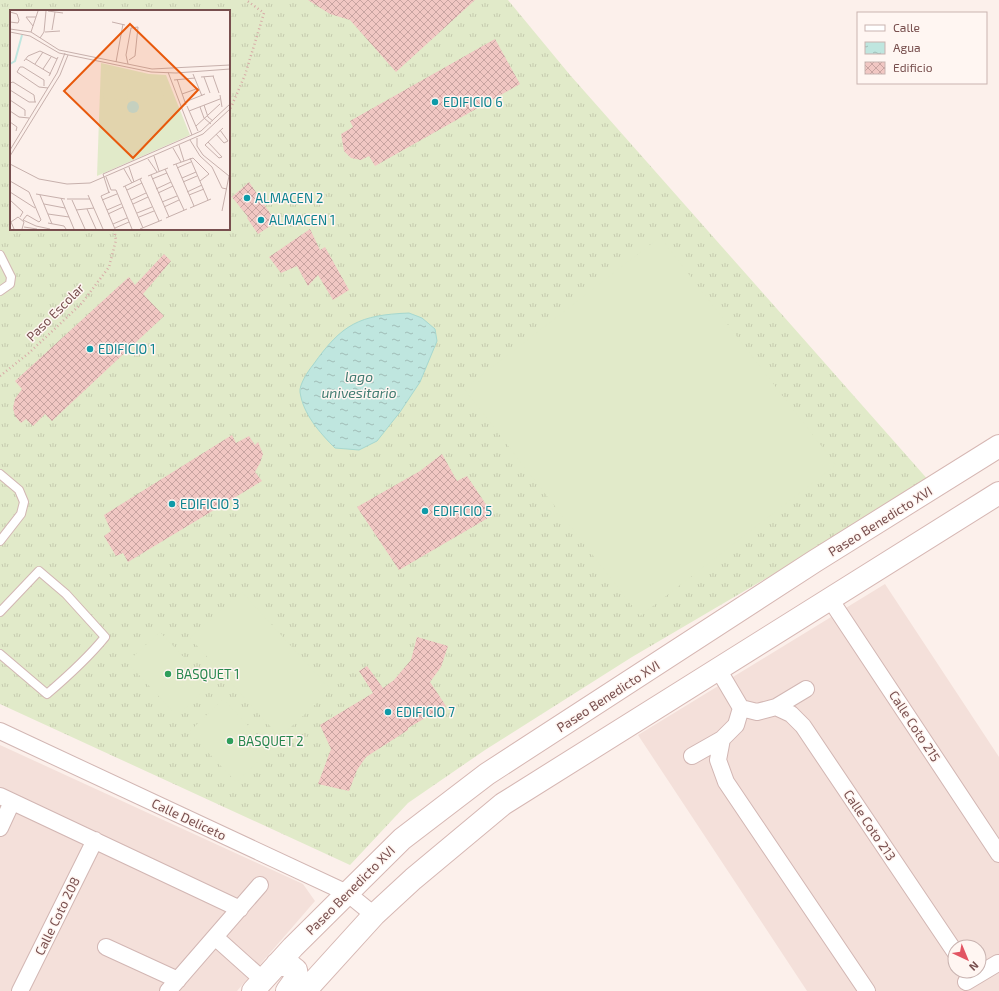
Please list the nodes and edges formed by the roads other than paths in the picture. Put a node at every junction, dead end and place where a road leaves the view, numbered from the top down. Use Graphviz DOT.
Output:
graph roads {
  1 [pos="0,255"];
  2 [pos="0,291"];
  3 [pos="999,446"];
  4 [pos="0,474"];
  5 [pos="999,493"];
  6 [pos="0,541"];
  7 [pos="830,599"];
  8 [pos="0,612"];
  9 [pos="0,654"];
  10 [pos="718,669"];
  11 [pos="806,689"];
  12 [pos="776,707"];
  13 [pos="741,708"];
  14 [pos="0,731"];
  15 [pos="722,739"];
  16 [pos="692,756"];
  17 [pos="6,799"];
  18 [pos="0,828"];
  19 [pos="95,840"];
  20 [pos="999,854"];
  21 [pos="260,885"];
  22 [pos="347,893"];
  23 [pos="240,909"];
  24 [pos="374,915"];
  25 [pos="215,938"];
  26 [pos="947,940"];
  27 [pos="106,947"];
  28 [pos="998,963"];
  29 [pos="264,979"];
  30 [pos="962,981"];
  31 [pos="173,985"];
  32 [pos="20,991"];
  33 [pos="287,991"];
  34 [pos="305,991"];
  35 [pos="867,991"];
  1 -- 2 [label="lane"];
  3 -- 22 [label="street, Paseo Benedicto XVI"];
  4 -- 6 [label="lane"];
  5 -- 7 [label="street"];
  7 -- 10 [label="street"];
  7 -- 20 [label="street, Calle Coto 215"];
  8 -- 9 [label="lane"];
  10 -- 13 [label="street"];
  10 -- 24 [label="street"];
  11 -- 12 [label="street"];
  12 -- 13 [label="street"];
  12 -- 26 [label="street, Calle Coto 213"];
  13 -- 15 [label="street"];
  14 -- 22 [label="street, Calle Deliceto"];
  15 -- 16 [label="street"];
  15 -- 35 [label="street"];
  17 -- 18 [label="street"];
  17 -- 19 [label="street"];
  19 -- 23 [label="street"];
  19 -- 32 [label="street, Calle Coto 208"];
  21 -- 23 [label="street"];
  22 -- 24 [label="street, Calle Deliceto"];
  22 -- 29 [label="street, Paseo Benedicto XVI"];
  23 -- 25 [label="street"];
  24 -- 34 [label="street"];
  25 -- 29 [label="street"];
  25 -- 31 [label="street"];
  27 -- 31 [label="street"];
  28 -- 30 [label="street"];
  29 -- 33 [label="street"];
}
